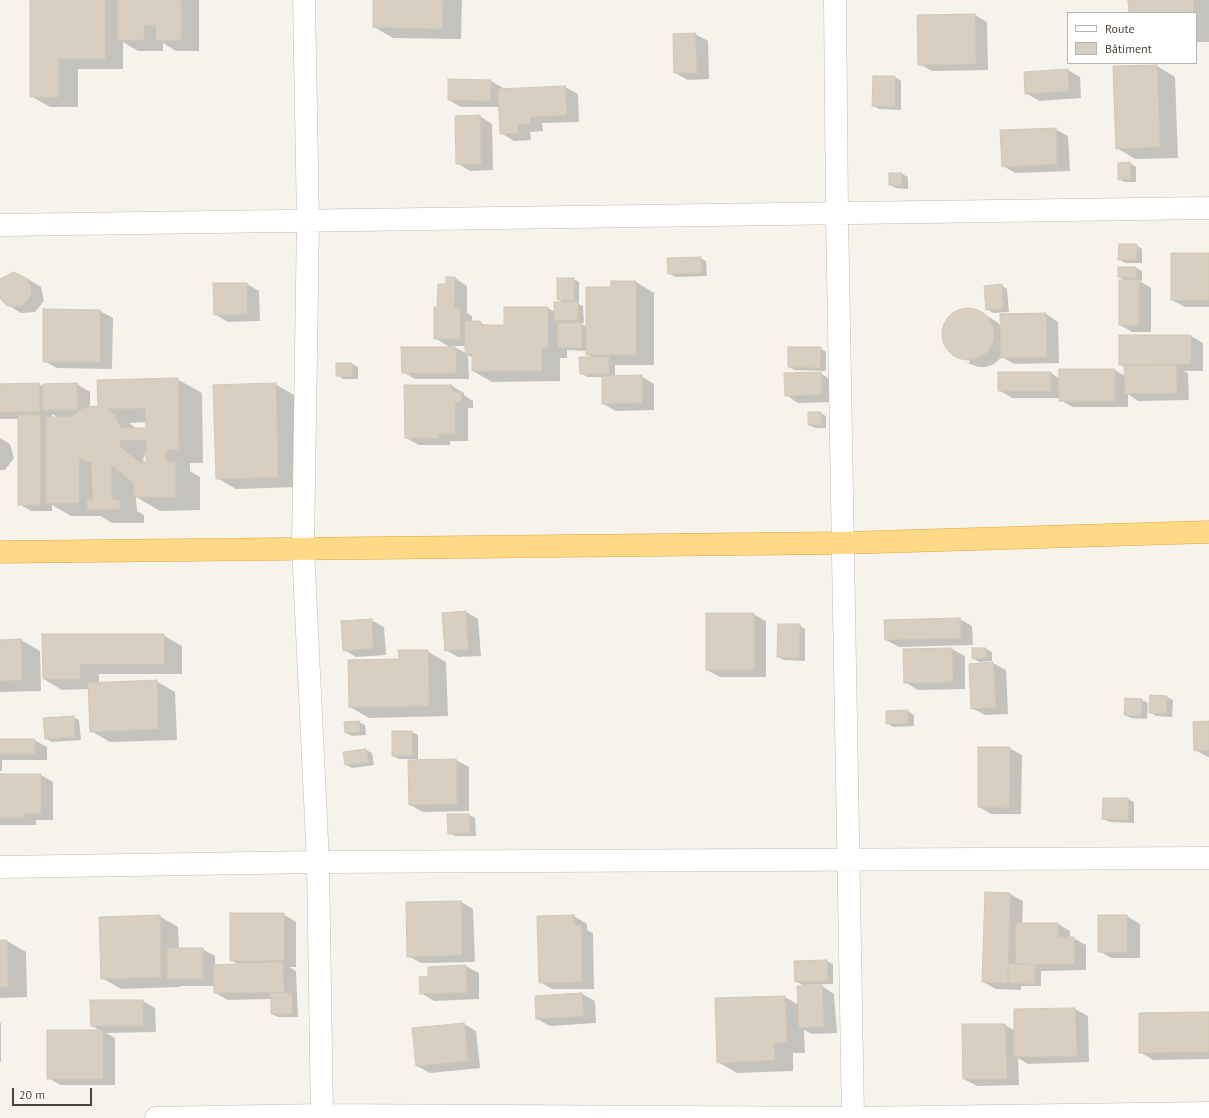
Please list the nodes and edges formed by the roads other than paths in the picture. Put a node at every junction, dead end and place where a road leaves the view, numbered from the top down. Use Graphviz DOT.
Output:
graph roads {
  1 [pos="304,0"];
  2 [pos="835,0"];
  3 [pos="1209,208"];
  4 [pos="837,213"];
  5 [pos="308,221"];
  6 [pos="0,225"];
  7 [pos="1209,532"];
  8 [pos="843,543"];
  9 [pos="303,548"];
  10 [pos="0,552"];
  11 [pos="1209,858"];
  12 [pos="848,860"];
  13 [pos="318,862"];
  14 [pos="0,867"];
  15 [pos="1209,1113"];
  16 [pos="322,1117"];
  17 [pos="156,1118"];
  18 [pos="853,1118"];
  1 -- 5 [label="street"];
  2 -- 4 [label="street"];
  3 -- 4 [label="street"];
  4 -- 5 [label="street"];
  4 -- 8 [label="street"];
  5 -- 6 [label="street"];
  5 -- 9 [label="street"];
  7 -- 8 [label="highway"];
  8 -- 9 [label="highway"];
  8 -- 12 [label="street"];
  9 -- 10 [label="highway"];
  9 -- 13 [label="street"];
  11 -- 12 [label="street"];
  12 -- 13 [label="street"];
  12 -- 18 [label="street"];
  13 -- 14 [label="street"];
  13 -- 16 [label="street"];
  15 -- 18 [label="street"];
  16 -- 17 [label="street"];
  16 -- 18 [label="street"];
}
